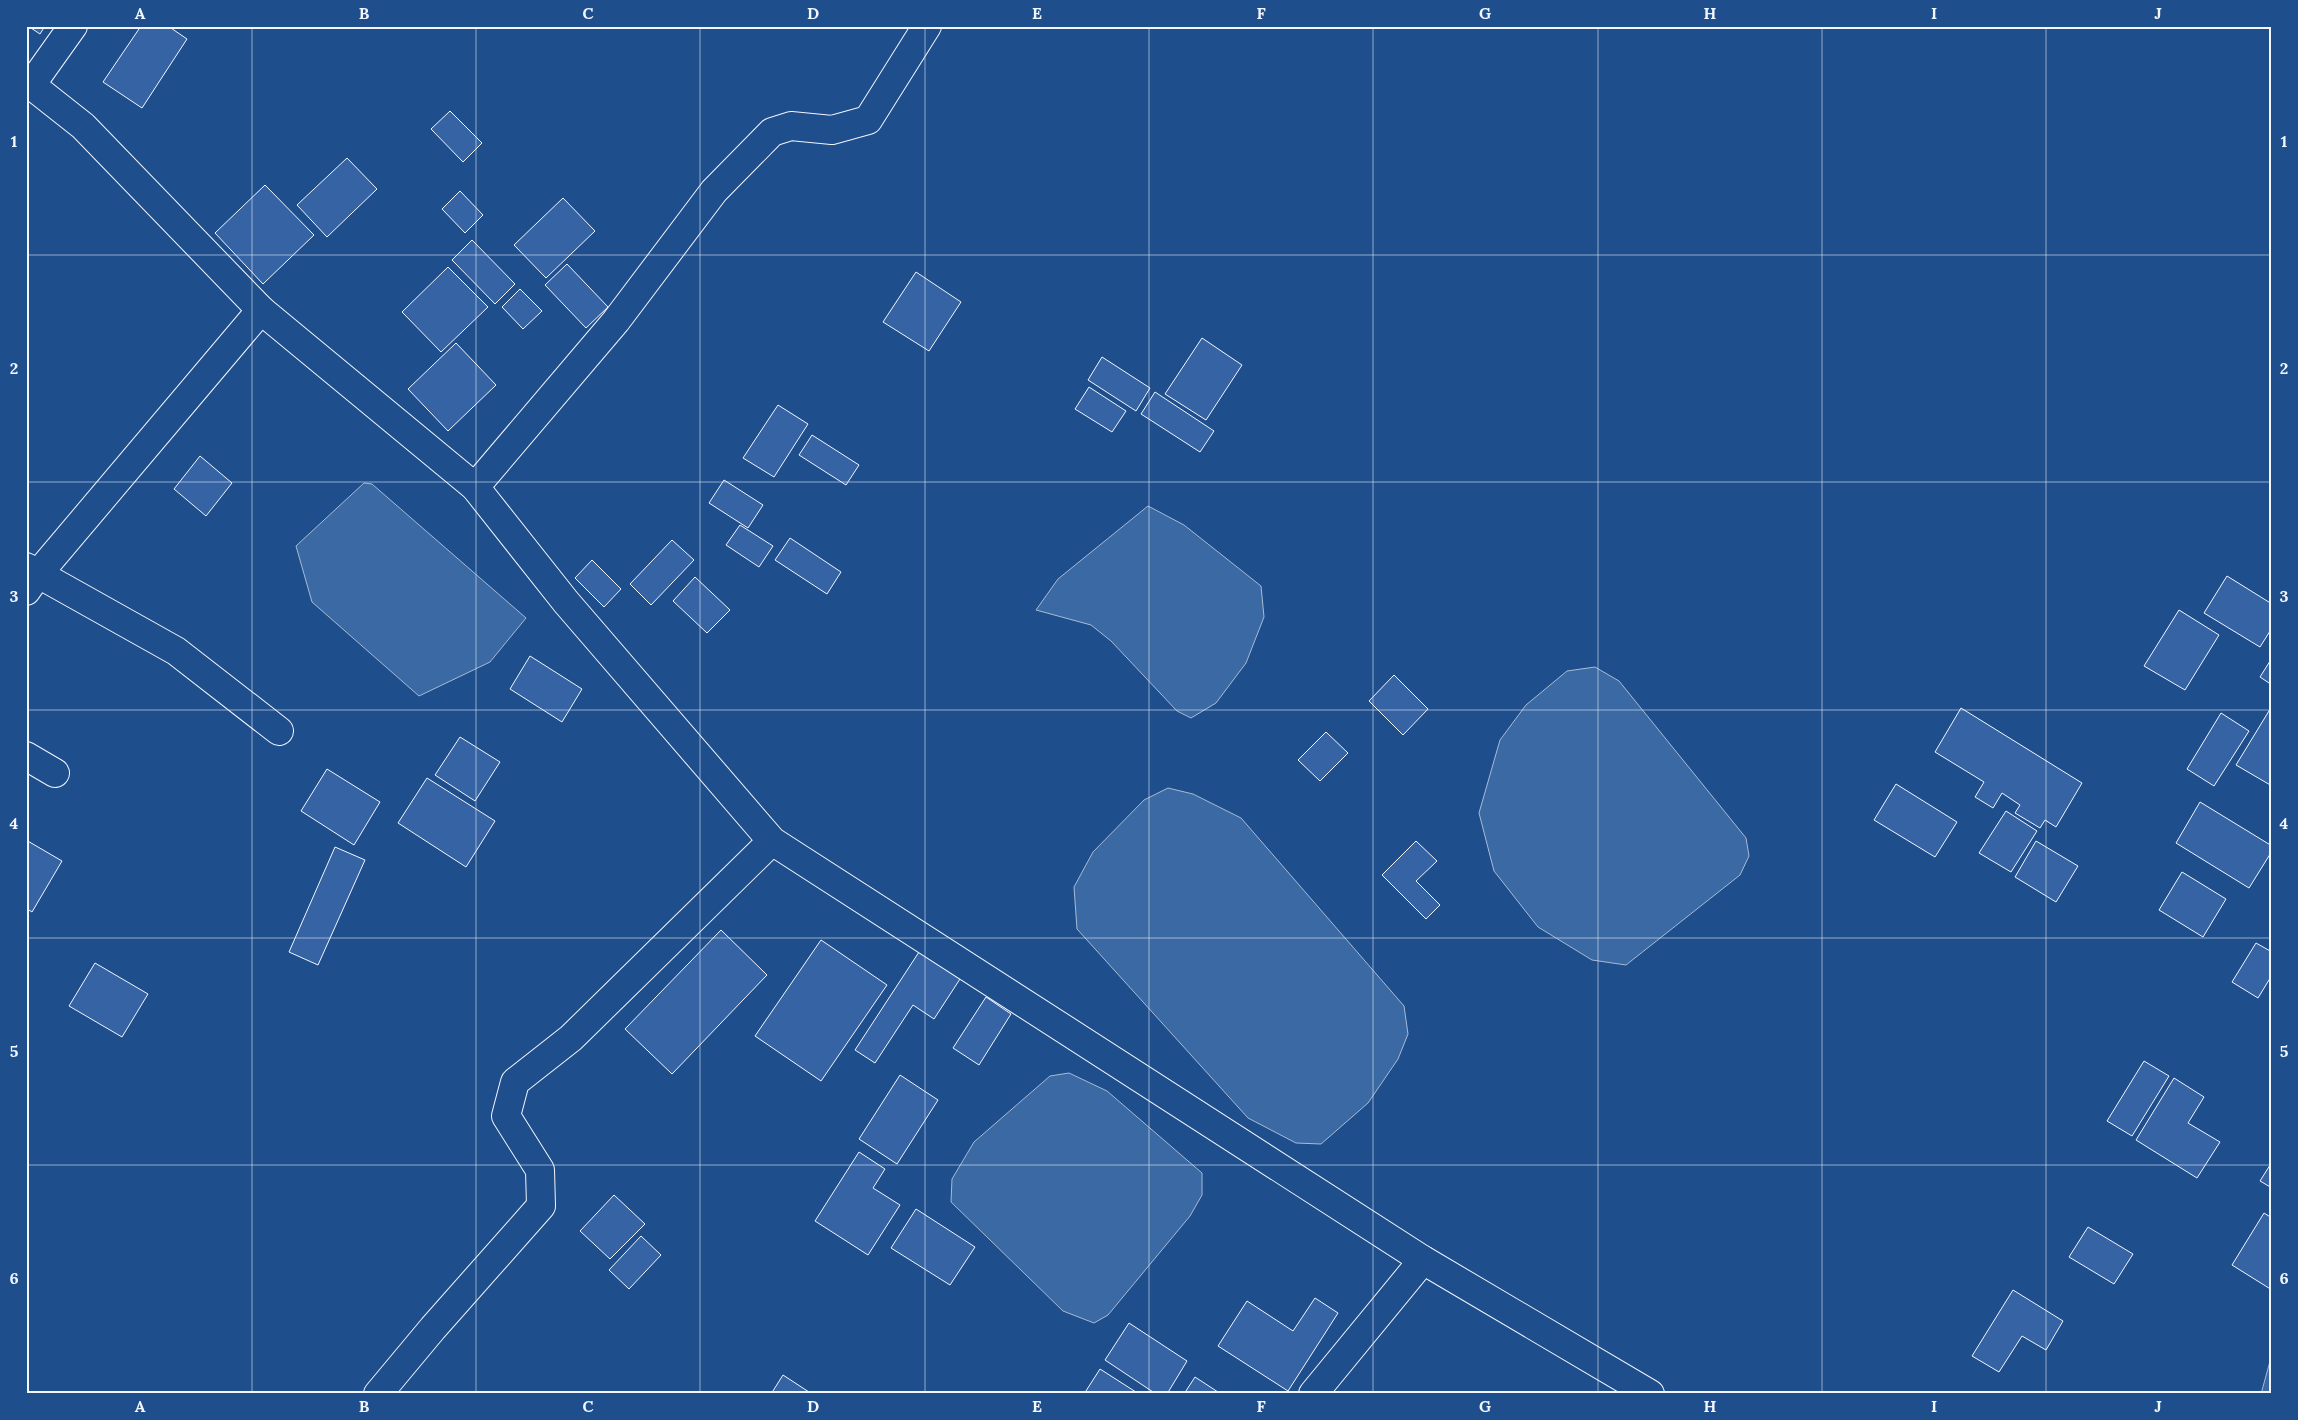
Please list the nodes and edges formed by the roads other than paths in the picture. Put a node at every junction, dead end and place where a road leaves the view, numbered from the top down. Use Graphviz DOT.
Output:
graph roads {
  1 [pos="73,26"];
  2 [pos="927,26"];
  3 [pos="29,83"];
  4 [pos="261,310"];
  5 [pos="475,487"];
  6 [pos="30,577"];
  7 [pos="279,731"];
  8 [pos="26,756"];
  9 [pos="55,773"];
  10 [pos="772,841"];
  11 [pos="1423,1260"];
  12 [pos="378,1394"];
  13 [pos="1312,1394"];
  14 [pos="1650,1394"];
  1 -- 3 [label="street"];
  2 -- 5 [label="street"];
  3 -- 4 [label="street"];
  4 -- 5 [label="street"];
  4 -- 6 [label="street"];
  5 -- 10 [label="street"];
  6 -- 7 [label="street"];
  8 -- 9 [label="street"];
  10 -- 11 [label="street"];
  10 -- 12 [label="street"];
  11 -- 13 [label="street"];
  11 -- 14 [label="street"];
}
